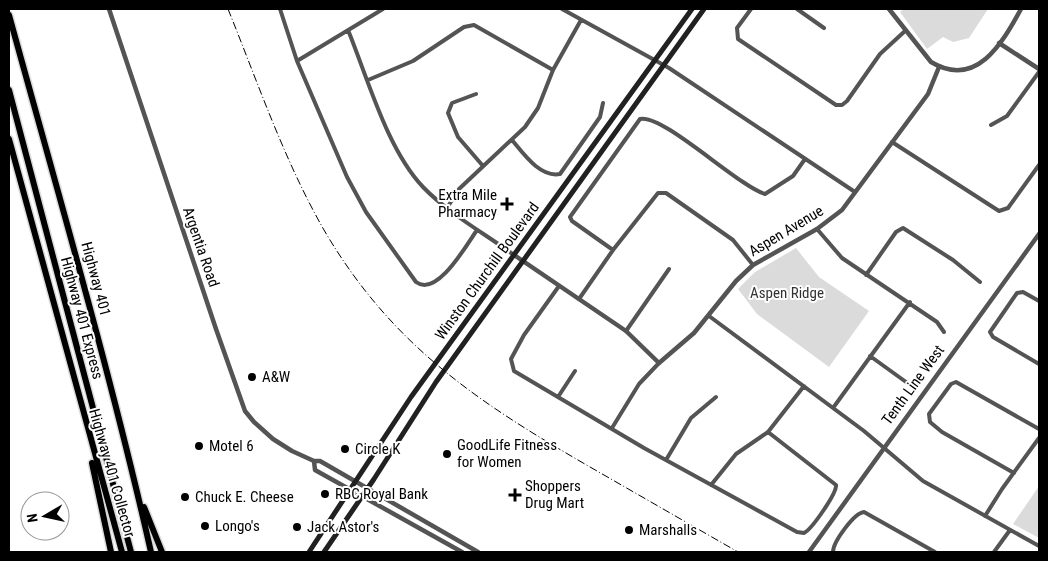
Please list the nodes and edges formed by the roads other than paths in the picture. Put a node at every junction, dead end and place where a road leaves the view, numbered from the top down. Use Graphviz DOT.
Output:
graph roads {
  1 [pos="109,9"];
  2 [pos="280,9"];
  3 [pos="383,9"];
  4 [pos="562,9"];
  5 [pos="692,9"];
  6 [pos="704,9"];
  7 [pos="750,9"];
  8 [pos="797,9"];
  9 [pos="889,9"];
  10 [pos="1021,9"];
  11 [pos="9,15"];
  12 [pos="581,20"];
  13 [pos="824,28"];
  14 [pos="348,30"];
  15 [pos="905,31"];
  16 [pos="999,43"];
  17 [pos="297,61"];
  18 [pos="655,61"];
  19 [pos="663,65"];
  20 [pos="939,67"];
  21 [pos="554,70"];
  22 [pos="1039,71"];
  23 [pos="368,80"];
  24 [pos="9,90"];
  25 [pos="476,94"];
  26 [pos="603,103"];
  27 [pos="991,124"];
  28 [pos="9,139"];
  29 [pos="512,140"];
  30 [pos="892,142"];
  31 [pos="805,159"];
  32 [pos="1039,165"];
  33 [pos="483,166"];
  34 [pos="855,192"];
  35 [pos="447,208"];
  36 [pos="817,228"];
  37 [pos="477,230"];
  38 [pos="1039,234"];
  39 [pos="613,250"];
  40 [pos="514,255"];
  41 [pos="523,262"];
  42 [pos="753,265"];
  43 [pos="669,269"];
  44 [pos="866,275"];
  45 [pos="980,282"];
  46 [pos="559,286"];
  47 [pos="578,299"];
  48 [pos="1039,301"];
  49 [pos="910,302"];
  50 [pos="708,316"];
  51 [pos="626,331"];
  52 [pos="944,332"];
  53 [pos="870,356"];
  54 [pos="659,363"];
  55 [pos="1039,364"];
  56 [pos="575,371"];
  57 [pos="906,382"];
  58 [pos="804,386"];
  59 [pos="558,397"];
  60 [pos="716,398"];
  61 [pos="79,400"];
  62 [pos="833,408"];
  63 [pos="612,428"];
  64 [pos="1039,429"];
  65 [pos="768,432"];
  66 [pos="1039,438"];
  67 [pos="883,448"];
  68 [pos="666,460"];
  69 [pos="314,461"];
  70 [pos="1014,473"];
  71 [pos="355,481"];
  72 [pos="711,485"];
  73 [pos="367,488"];
  74 [pos="137,490"];
  75 [pos="350,490"];
  76 [pos="361,496"];
  77 [pos="985,516"];
  78 [pos="1010,530"];
  79 [pos="1039,546"];
  80 [pos="111,552"];
  81 [pos="122,552"];
  82 [pos="131,552"];
  83 [pos="151,552"];
  84 [pos="162,552"];
  85 [pos="309,552"];
  86 [pos="324,552"];
  87 [pos="462,552"];
  88 [pos="478,552"];
  89 [pos="809,552"];
  90 [pos="833,552"];
  91 [pos="935,552"];
  92 [pos="994,552"];
  1 -- 69 [label="street, Argentia Road"];
  2 -- 17 [label="street"];
  3 -- 14 [label="street"];
  4 -- 12 [label="street"];
  5 -- 18 [label="main road, Winston Churchill Boulevard"];
  6 -- 19 [label="main road, Winston Churchill Boulevard"];
  7 -- 15 [label="street"];
  8 -- 13 [label="street"];
  9 -- 15 [label="street"];
  10 -- 16 [label="street"];
  11 -- 74 [label="highway, Highway 401"];
  12 -- 18 [label="street"];
  12 -- 21 [label="street"];
  14 -- 17 [label="street"];
  14 -- 23 [label="street"];
  15 -- 20 [label="street"];
  16 -- 20 [label="street"];
  16 -- 22 [label="street"];
  17 -- 37 [label="street"];
  18 -- 19 [label="street"];
  18 -- 40 [label="main road, Winston Churchill Boulevard"];
  19 -- 31 [label="street"];
  19 -- 41 [label="main road, Winston Churchill Boulevard"];
  20 -- 30 [label="street, Aspen Avenue"];
  21 -- 23 [label="street"];
  21 -- 29 [label="street"];
  22 -- 27 [label="street"];
  23 -- 35 [label="street"];
  24 -- 82 [label="highway, Highway 401 Express"];
  25 -- 33 [label="street"];
  26 -- 29 [label="street"];
  28 -- 61 [label="highway, Highway 401 Collector"];
  29 -- 33 [label="street"];
  30 -- 32 [label="street"];
  30 -- 34 [label="street, Aspen Avenue"];
  31 -- 34 [label="street"];
  31 -- 39 [label="street"];
  33 -- 35 [label="street"];
  34 -- 36 [label="street, Aspen Avenue"];
  35 -- 37 [label="street"];
  36 -- 42 [label="street, Aspen Avenue"];
  36 -- 44 [label="street"];
  37 -- 40 [label="street"];
  38 -- 67 [label="street, Tenth Line West"];
  39 -- 42 [label="street"];
  39 -- 47 [label="street"];
  40 -- 41 [label="street"];
  40 -- 71 [label="main road, Winston Churchill Boulevard"];
  41 -- 46 [label="street"];
  41 -- 73 [label="main road, Winston Churchill Boulevard"];
  42 -- 50 [label="street, Aspen Avenue"];
  43 -- 51 [label="street"];
  44 -- 45 [label="street"];
  44 -- 49 [label="street"];
  46 -- 47 [label="street"];
  46 -- 59 [label="street"];
  47 -- 51 [label="street"];
  48 -- 55 [label="street"];
  49 -- 52 [label="street"];
  49 -- 53 [label="street"];
  50 -- 54 [label="street, Aspen Avenue"];
  50 -- 58 [label="street"];
  51 -- 54 [label="street"];
  53 -- 57 [label="street"];
  53 -- 62 [label="street"];
  54 -- 63 [label="street, Aspen Avenue"];
  56 -- 59 [label="street"];
  58 -- 62 [label="street"];
  58 -- 65 [label="street"];
  59 -- 63 [label="street"];
  60 -- 68 [label="street"];
  61 -- 80 [label="highway"];
  61 -- 81 [label="highway, Highway 401 Collector"];
  62 -- 67 [label="street"];
  63 -- 68 [label="street"];
  64 -- 70 [label="street"];
  65 -- 72 [label="street"];
  65 -- 72 [label="street"];
  66 -- 70 [label="street"];
  67 -- 77 [label="street"];
  67 -- 89 [label="street, Tenth Line West"];
  68 -- 72 [label="street"];
  69 -- 71 [label="street, Argentia Road"];
  69 -- 75 [label="street, Argentia Road"];
  70 -- 77 [label="street"];
  71 -- 73 [label="street, Argentia Road"];
  71 -- 75 [label="main road, Winston Churchill Boulevard"];
  73 -- 76 [label="main road, Winston Churchill Boulevard"];
  73 -- 88 [label="street, Argentia Road"];
  74 -- 83 [label="highway, Highway 401"];
  74 -- 84 [label="highway"];
  75 -- 76 [label="street, Argentia Road"];
  75 -- 85 [label="main road, Winston Churchill Boulevard"];
  76 -- 86 [label="main road, Winston Churchill Boulevard"];
  76 -- 87 [label="street, Argentia Road"];
  77 -- 78 [label="street"];
  78 -- 79 [label="street"];
  78 -- 92 [label="street"];
  90 -- 91 [label="street"];
}
